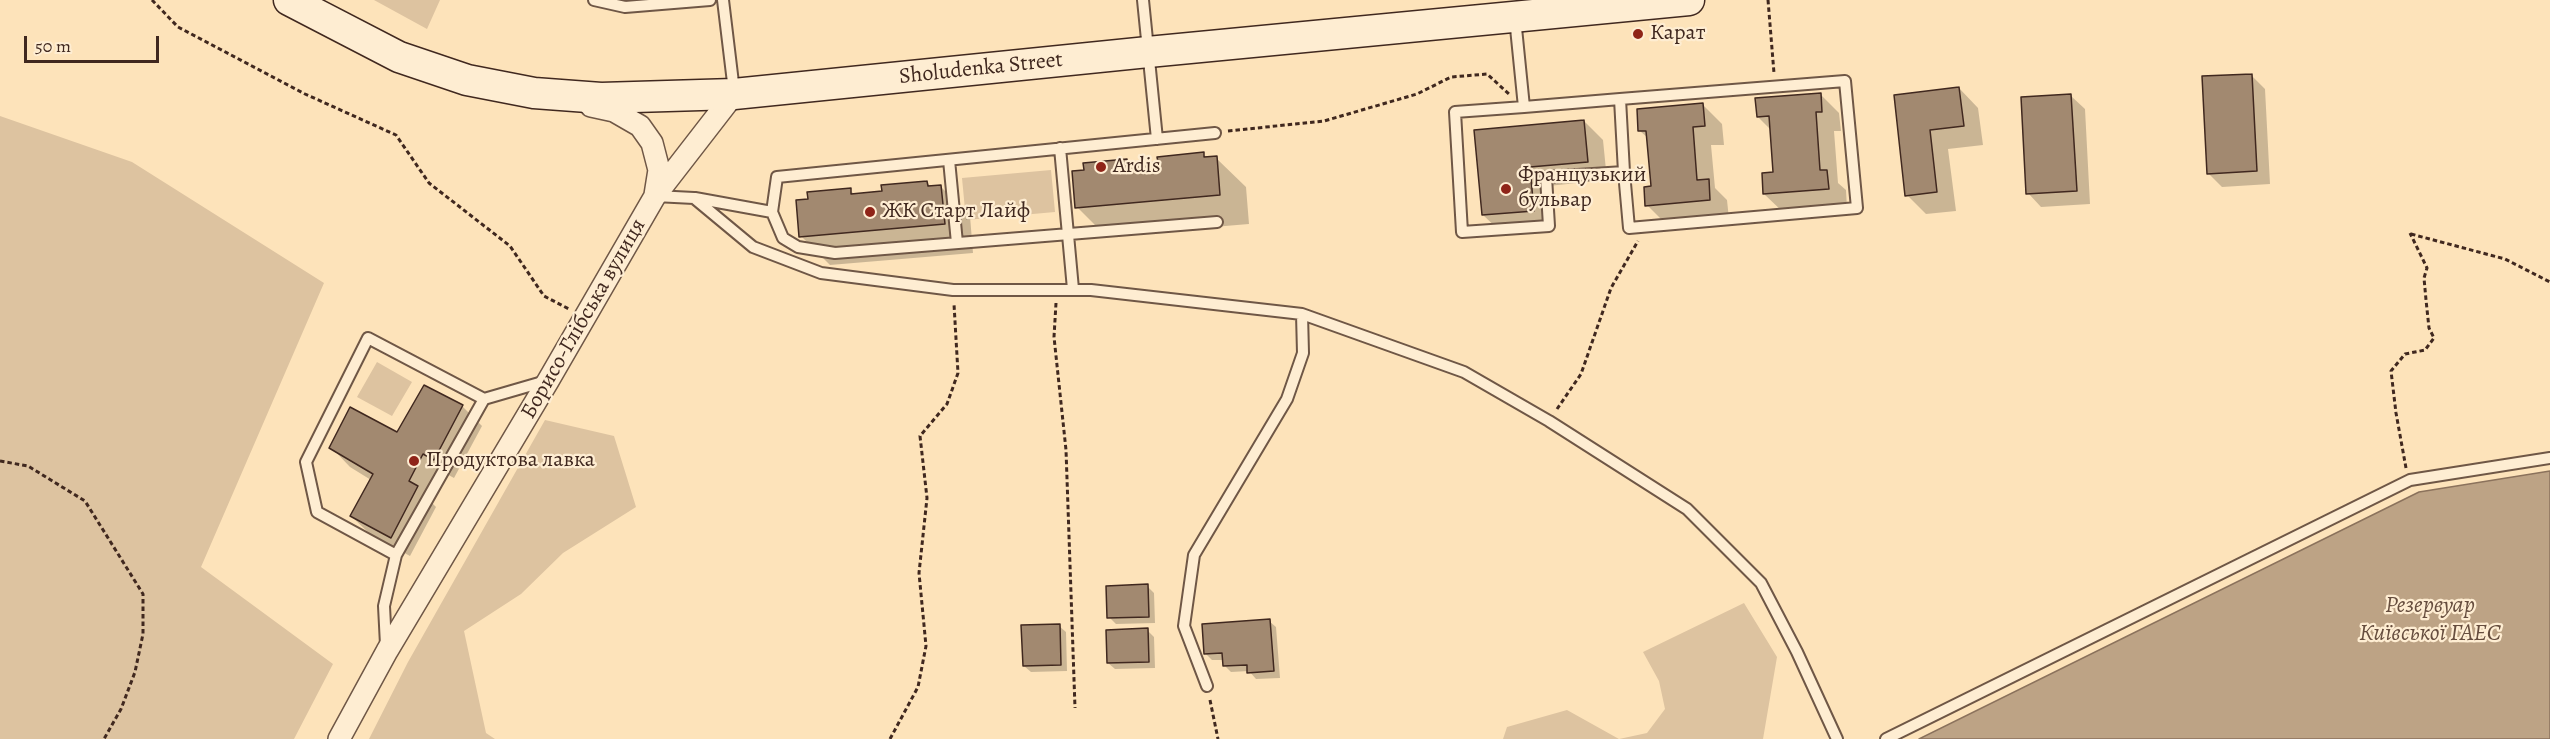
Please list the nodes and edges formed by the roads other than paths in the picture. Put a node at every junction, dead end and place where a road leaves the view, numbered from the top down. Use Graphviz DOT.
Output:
graph roads {
  1 [pos="289,0"];
  2 [pos="594,0"];
  3 [pos="710,0"];
  4 [pos="723,0"];
  5 [pos="1143,0"];
  6 [pos="1689,0"];
  7 [pos="1515,17"];
  8 [pos="1148,52"];
  9 [pos="534,93"];
  10 [pos="734,94"];
  11 [pos="1620,99"];
  12 [pos="1524,107"];
  13 [pos="1215,133"];
  14 [pos="1157,139"];
  15 [pos="1060,148"];
  16 [pos="949,160"];
  17 [pos="1624,172"];
  18 [pos="655,196"];
  19 [pos="694,198"];
  20 [pos="772,212"];
  21 [pos="1217,222"];
  22 [pos="1068,234"];
  23 [pos="957,243"];
  24 [pos="1072,290"];
  25 [pos="1302,314"];
  26 [pos="549,381"];
  27 [pos="484,399"];
  28 [pos="2550,458"];
  29 [pos="396,555"];
  30 [pos="387,651"];
  31 [pos="1207,686"];
  32 [pos="339,739"];
  33 [pos="1837,739"];
  34 [pos="1886,739"];
  1 -- 9 [label="main road, Sholudenka Street"];
  2 -- 3 [label="lane"];
  4 -- 10 [label="lane"];
  5 -- 8 [label="lane"];
  6 -- 7 [label="main road, Sholudenka Street"];
  7 -- 8 [label="main road, Sholudenka Street"];
  7 -- 12 [label="lane"];
  8 -- 10 [label="main road, Sholudenka Street"];
  8 -- 14 [label="lane"];
  9 -- 10 [label="main road, Sholudenka Street"];
  9 -- 18 [label="street"];
  10 -- 18 [label="street, Борисо-Глібська вулиця"];
  11 -- 12 [label="lane"];
  11 -- 17 [label="lane"];
  11 -- 17 [label="lane"];
  12 -- 17 [label="lane"];
  13 -- 14 [label="lane"];
  14 -- 15 [label="lane"];
  15 -- 16 [label="lane"];
  15 -- 22 [label="lane"];
  16 -- 20 [label="lane"];
  16 -- 23 [label="lane"];
  18 -- 19 [label="lane"];
  18 -- 26 [label="street, Борисо-Глібська вулиця"];
  19 -- 20 [label="lane"];
  19 -- 24 [label="lane"];
  20 -- 23 [label="lane"];
  21 -- 22 [label="lane"];
  22 -- 23 [label="lane"];
  22 -- 24 [label="lane"];
  24 -- 25 [label="lane"];
  25 -- 31 [label="lane"];
  25 -- 33 [label="lane"];
  26 -- 27 [label="lane"];
  26 -- 30 [label="street, Борисо-Глібська вулиця"];
  27 -- 29 [label="lane"];
  27 -- 29 [label="lane"];
  28 -- 34 [label="lane"];
  29 -- 30 [label="lane"];
  30 -- 32 [label="street, Борисо-Глібська вулиця"];
}
